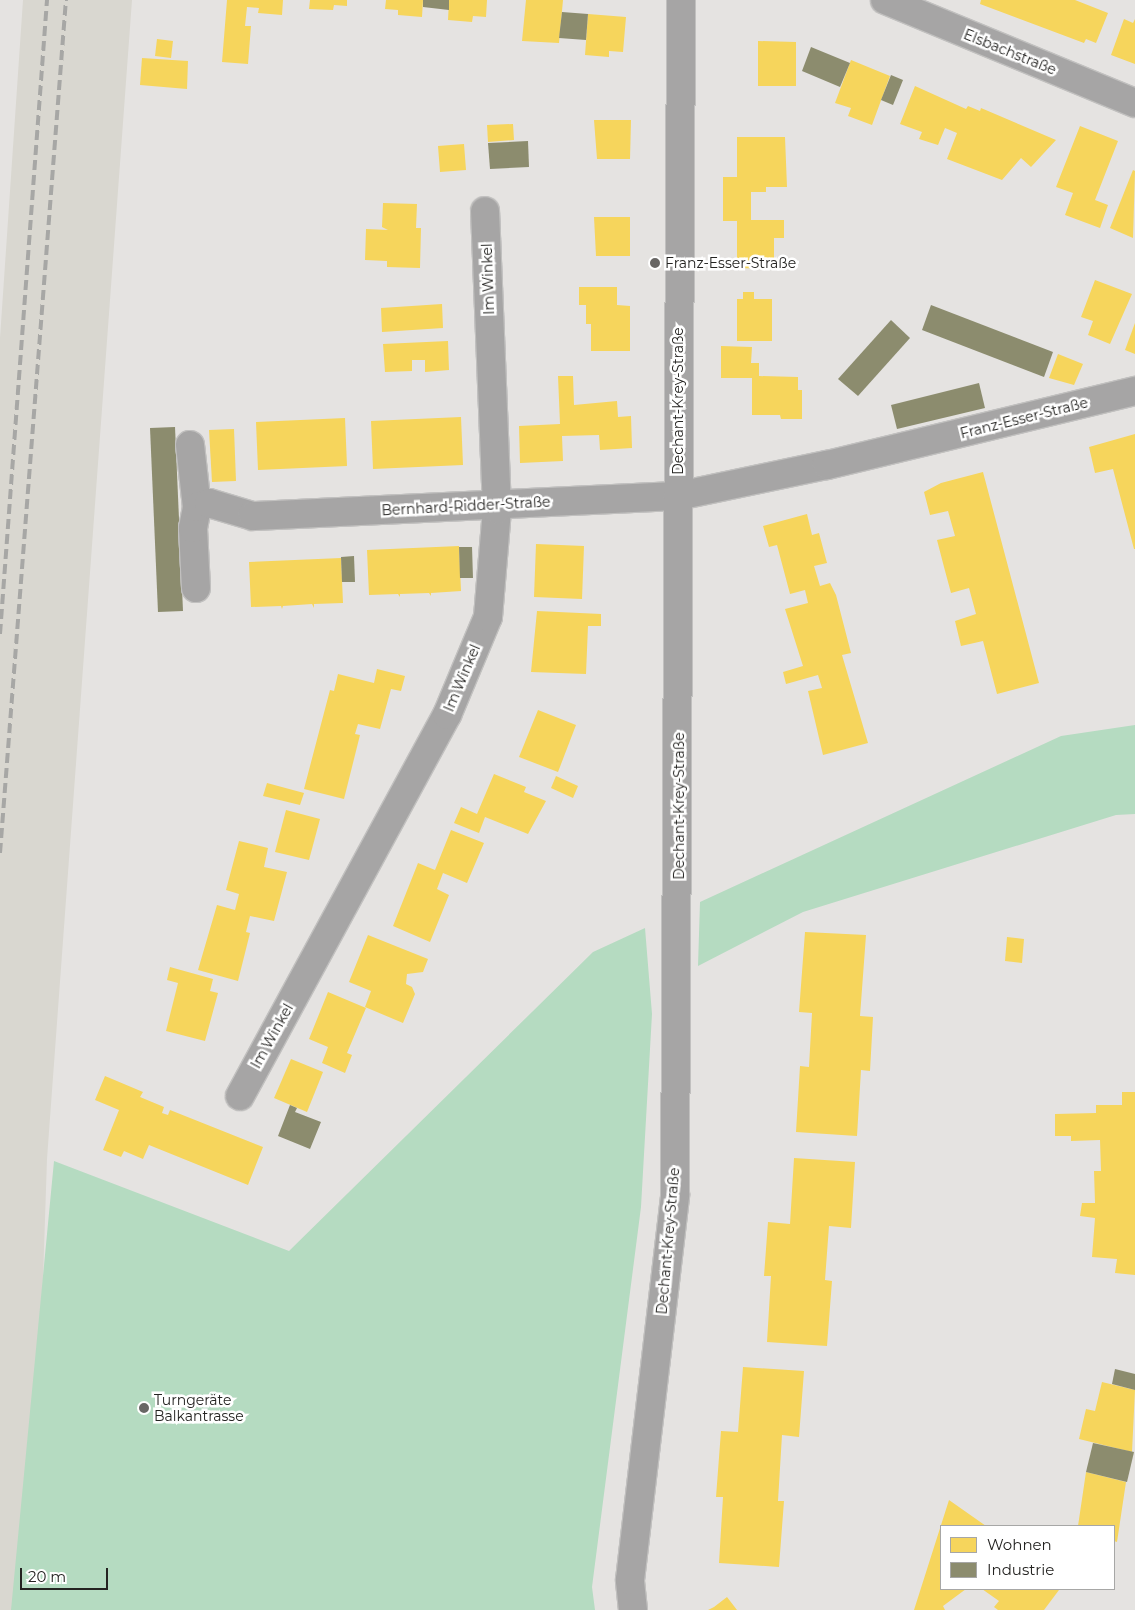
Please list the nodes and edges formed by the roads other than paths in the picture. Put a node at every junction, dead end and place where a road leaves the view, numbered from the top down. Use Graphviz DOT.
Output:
graph roads {
  1 [pos="681,0"];
  2 [pos="885,0"];
  3 [pos="1135,103"];
  4 [pos="485,211"];
  5 [pos="1135,391"];
  6 [pos="190,445"];
  7 [pos="678,496"];
  8 [pos="497,504"];
  9 [pos="197,507"];
  10 [pos="196,588"];
  11 [pos="240,1096"];
  12 [pos="633,1610"];
  1 -- 7 [label="street, Dechant-Krey-Straße"];
  2 -- 3 [label="street, Elsbachstraße"];
  4 -- 8 [label="street, Im Winkel"];
  5 -- 7 [label="street, Franz-Esser-Straße"];
  6 -- 9 [label="street"];
  7 -- 8 [label="street, Bernhard-Ridder-Straße"];
  7 -- 12 [label="street, Dechant-Krey-Straße"];
  8 -- 9 [label="street, Bernhard-Ridder-Straße"];
  8 -- 11 [label="street, Im Winkel"];
  9 -- 10 [label="street"];
}
